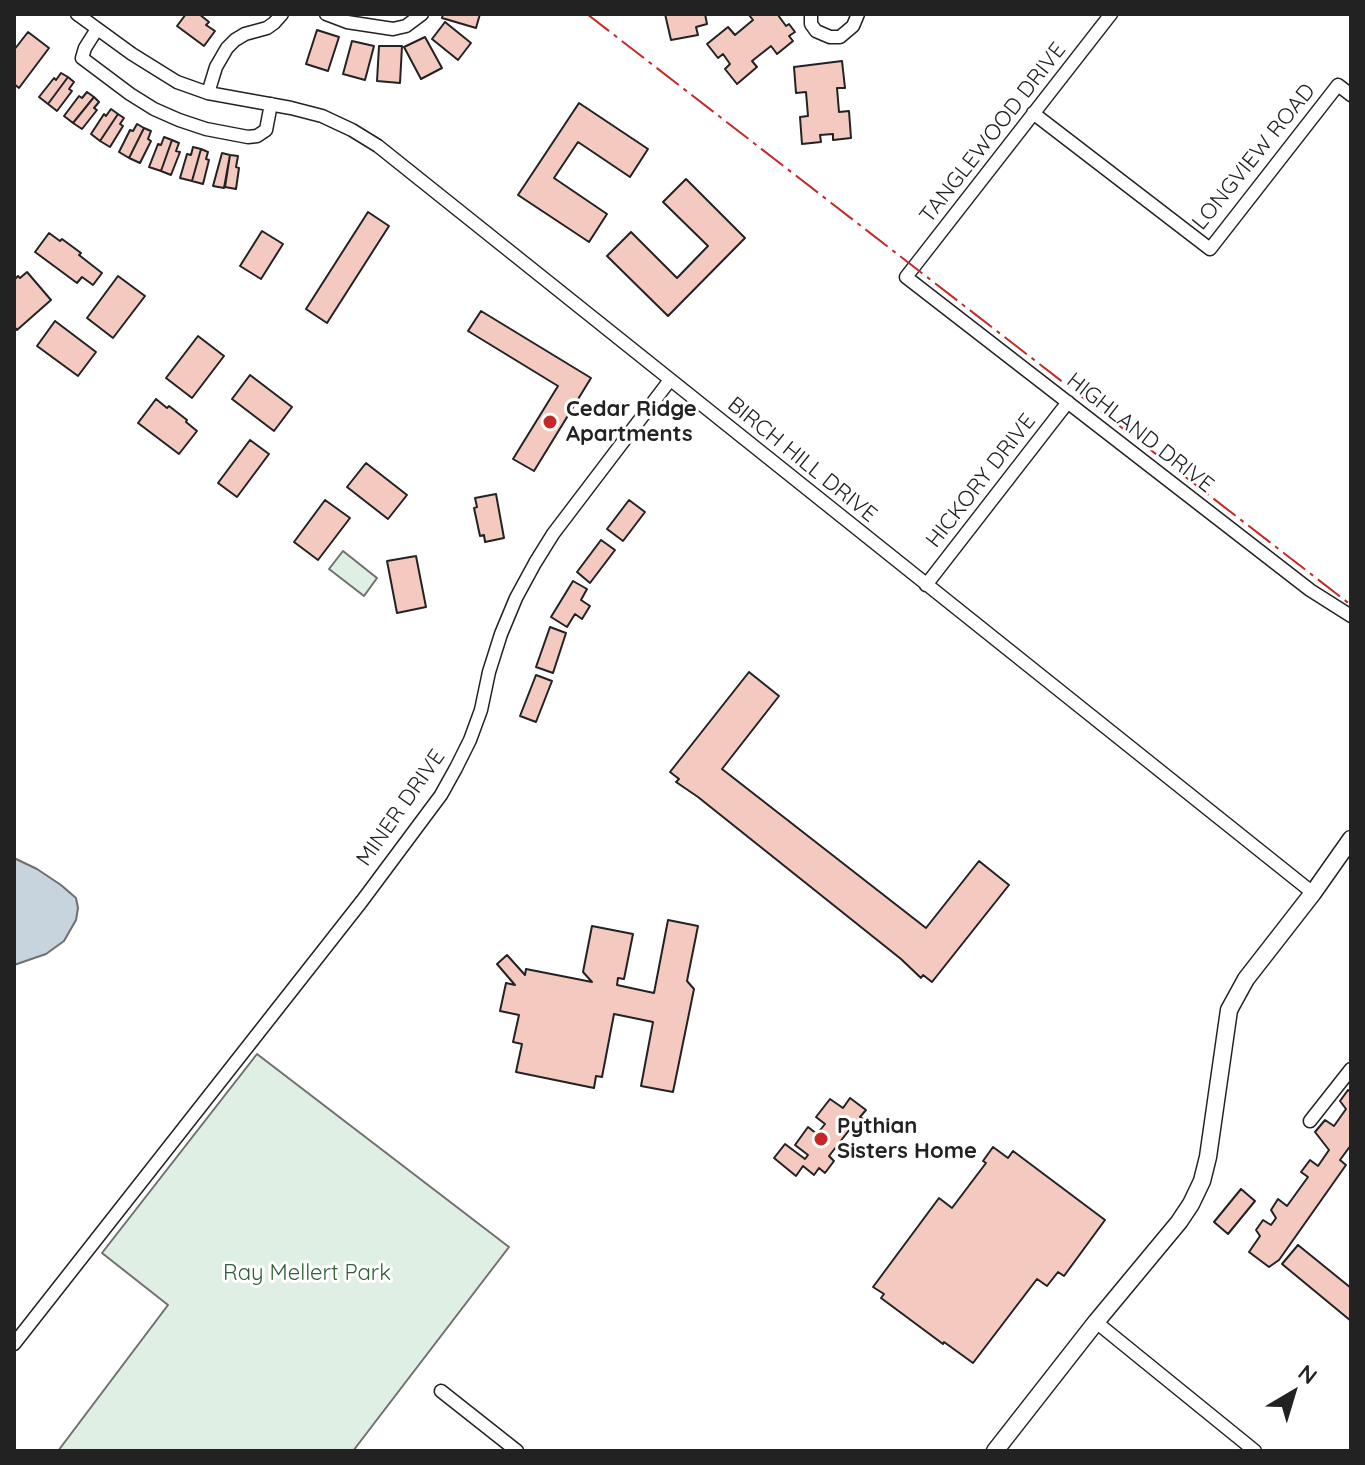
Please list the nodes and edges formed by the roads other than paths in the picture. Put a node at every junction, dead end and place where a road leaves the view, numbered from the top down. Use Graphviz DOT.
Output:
graph roads {
  1 [pos="77,14"];
  2 [pos="282,14"];
  3 [pos="326,14"];
  4 [pos="422,14"];
  5 [pos="811,14"];
  6 [pos="858,14"];
  7 [pos="1111,14"];
  8 [pos="97,29"];
  9 [pos="208,93"];
  10 [pos="1351,95"];
  11 [pos="271,104"];
  12 [pos="1033,113"];
  13 [pos="906,277"];
  14 [pos="670,380"];
  15 [pos="1068,402"];
  16 [pos="926,585"];
  17 [pos="1351,616"];
  18 [pos="1351,839"];
  19 [pos="1313,893"];
  20 [pos="1351,1071"];
  21 [pos="1310,1121"];
  22 [pos="1096,1322"];
  23 [pos="14,1344"];
  24 [pos="441,1391"];
  25 [pos="517,1451"];
  26 [pos="995,1451"];
  27 [pos="1255,1451"];
  1 -- 8 [label="street, BIRCH HILL DRIVE"];
  2 -- 9 [label="street"];
  3 -- 4 [label="street"];
  5 -- 6 [label="street"];
  7 -- 12 [label="street, TANGLEWOOD DRIVE"];
  8 -- 9 [label="street, BIRCH HILL DRIVE"];
  8 -- 11 [label="street"];
  9 -- 11 [label="street, BIRCH HILL DRIVE"];
  10 -- 12 [label="street, LONGVIEW ROAD"];
  11 -- 14 [label="street, BIRCH HILL DRIVE"];
  12 -- 13 [label="street, TANGLEWOOD DRIVE"];
  13 -- 15 [label="street, HIGHLAND DRIVE"];
  14 -- 16 [label="street, BIRCH HILL DRIVE"];
  14 -- 23 [label="street, MINER DRIVE"];
  15 -- 16 [label="street, HICKORY DRIVE"];
  15 -- 17 [label="street, HIGHLAND DRIVE"];
  16 -- 19 [label="street, BIRCH HILL DRIVE"];
  18 -- 19 [label="street"];
  19 -- 22 [label="street"];
  20 -- 21 [label="street"];
  22 -- 26 [label="street"];
  22 -- 27 [label="street"];
  24 -- 25 [label="street"];
}
